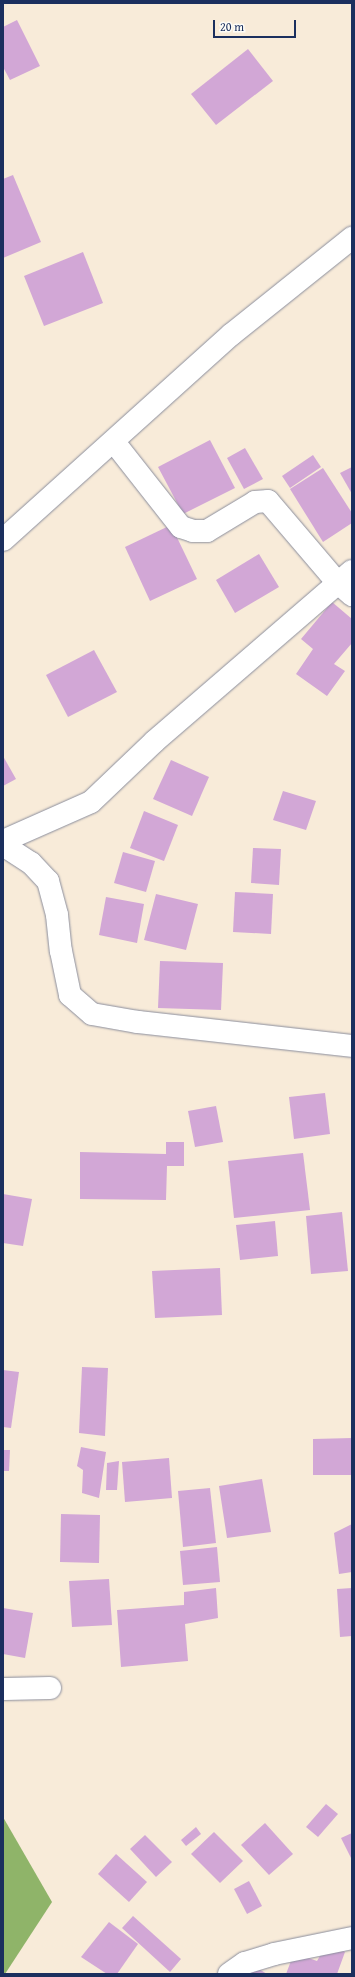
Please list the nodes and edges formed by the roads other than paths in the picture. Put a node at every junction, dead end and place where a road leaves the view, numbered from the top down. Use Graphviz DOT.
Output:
graph roads {
  1 [pos="352,238"];
  2 [pos="114,442"];
  3 [pos="3,540"];
  4 [pos="347,583"];
  5 [pos="3,841"];
  6 [pos="3,845"];
  7 [pos="352,1046"];
  8 [pos="50,1688"];
  9 [pos="3,1689"];
  10 [pos="352,1938"];
  11 [pos="229,1974"];
  1 -- 2 [label="street"];
  2 -- 3 [label="street"];
  2 -- 4 [label="street"];
  4 -- 5 [label="street"];
  6 -- 7 [label="street"];
  8 -- 9 [label="street"];
  10 -- 11 [label="street"];
}
